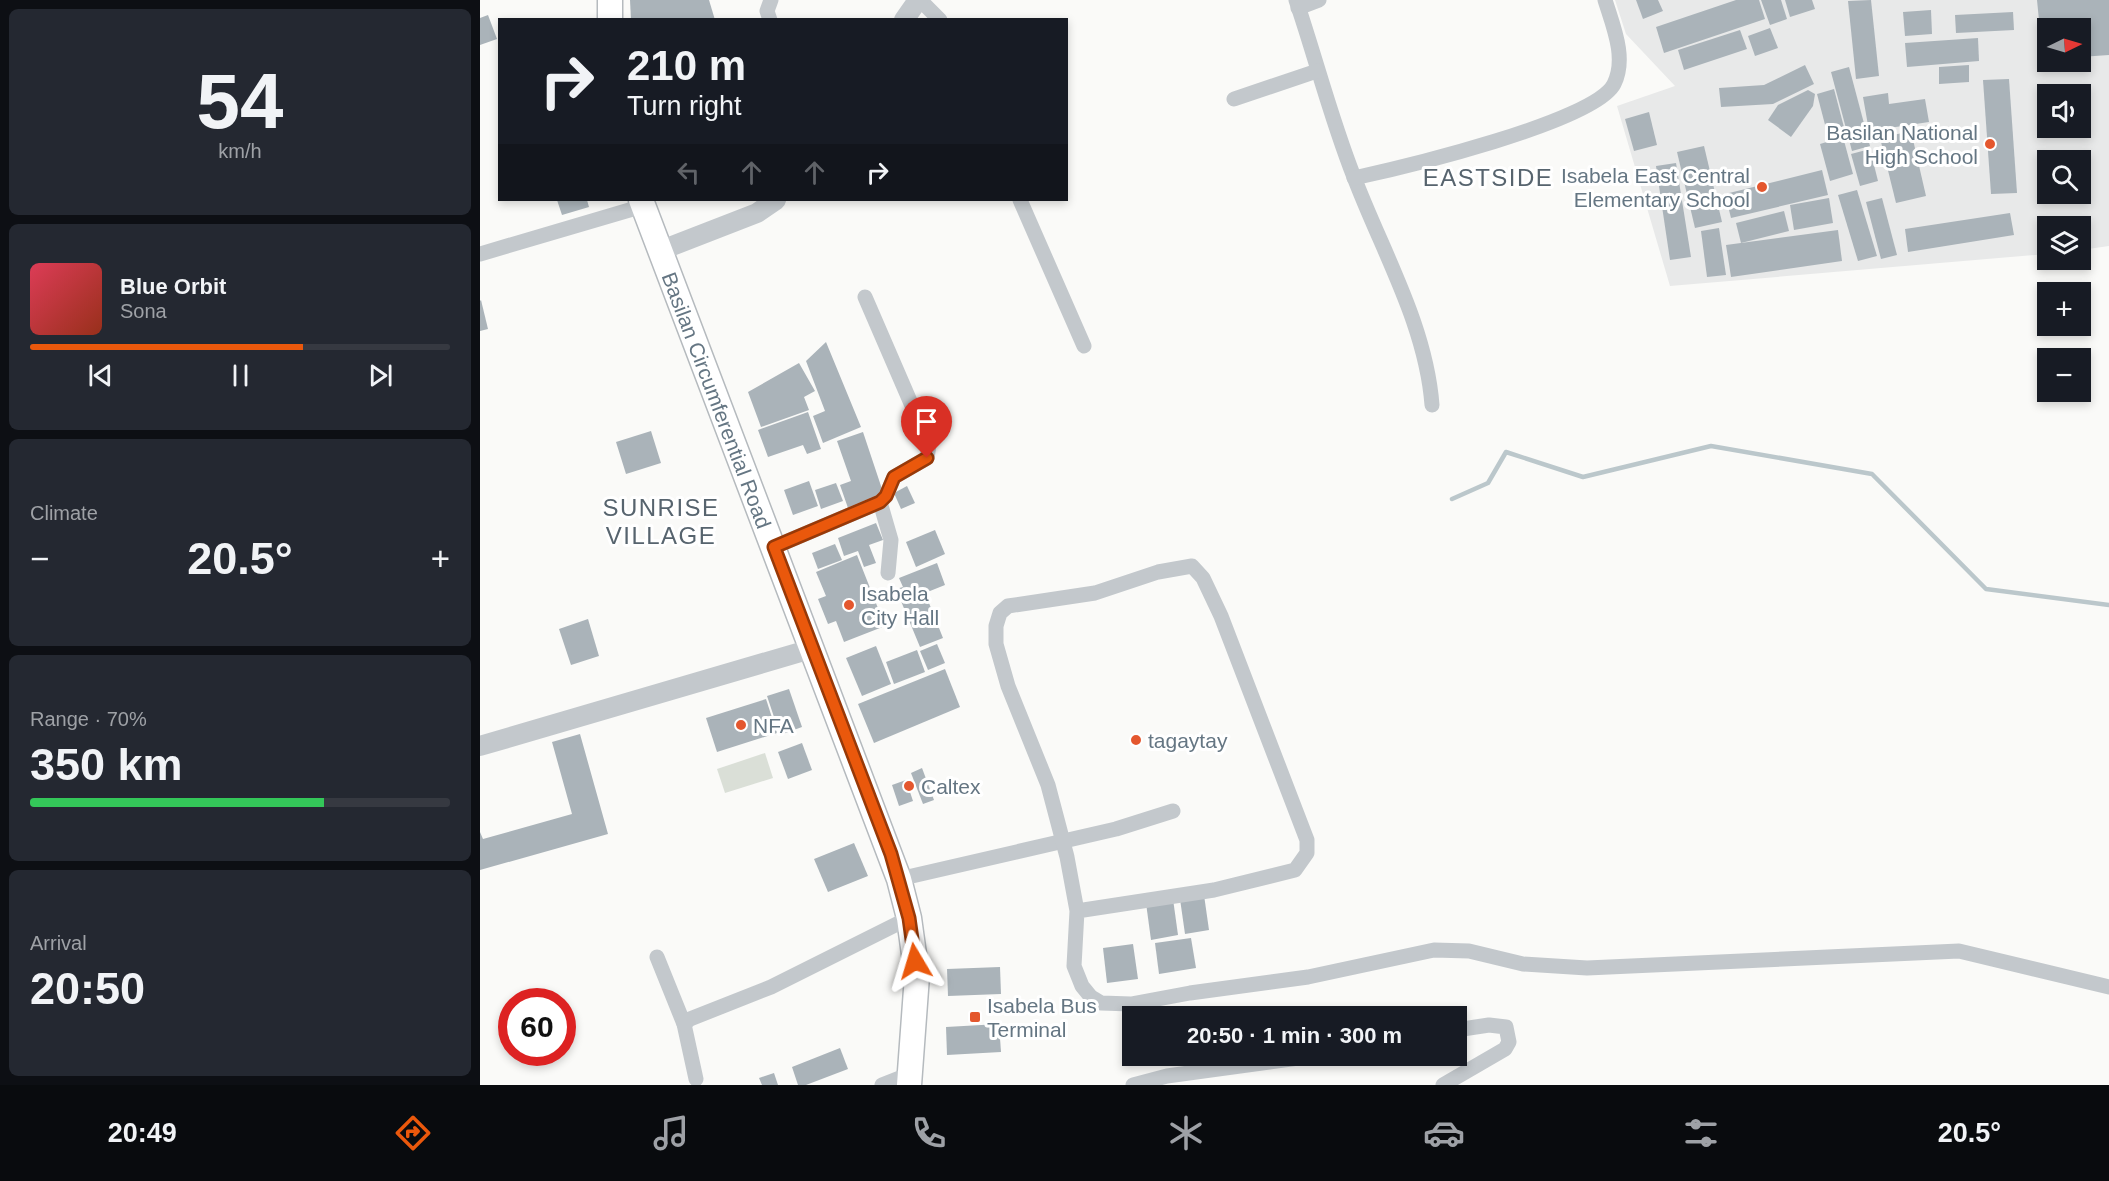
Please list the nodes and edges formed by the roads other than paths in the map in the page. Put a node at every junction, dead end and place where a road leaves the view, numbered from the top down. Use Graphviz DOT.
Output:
graph roads {
  1 [pos="610,0"];
  2 [pos="771,0"];
  3 [pos="919,0"];
  4 [pos="1319,0"];
  5 [pos="1605,0"];
  6 [pos="1297,4"];
  7 [pos="610,18"];
  8 [pos="769,18"];
  9 [pos="906,18"];
  10 [pos="938,18"];
  11 [pos="1317,71"];
  12 [pos="1234,99"];
  13 [pos="1354,178"];
  14 [pos="775,201"];
  15 [pos="1020,201"];
  16 [pos="642,203"];
  17 [pos="659,251"];
  18 [pos="480,254"];
  19 [pos="865,297"];
  20 [pos="1084,346"];
  21 [pos="1432,405"];
  22 [pos="880,502"];
  23 [pos="774,547"];
  24 [pos="888,573"];
  25 [pos="811,649"];
  26 [pos="480,746"];
  27 [pos="1173,811"];
  28 [pos="1063,841"];
  29 [pos="899,879"];
  30 [pos="1077,911"];
  31 [pos="909,918"];
  32 [pos="657,957"];
  33 [pos="2109,987"];
  34 [pos="684,1024"];
  35 [pos="1467,1028"];
  36 [pos="1240,1066"];
  37 [pos="696,1078"];
  38 [pos="910,1080"];
  39 [pos="882,1085"];
  40 [pos="1133,1085"];
  41 [pos="1443,1085"];
  1 -- 7 [label="main road"];
  2 -- 8 [label="street"];
  3 -- 9 [label="street"];
  3 -- 10 [label="street"];
  4 -- 6 [label="street"];
  5 -- 13 [label="street"];
  6 -- 11 [label="street"];
  11 -- 12 [label="street"];
  11 -- 13 [label="street"];
  13 -- 21 [label="street"];
  14 -- 17 [label="street"];
  15 -- 20 [label="street"];
  16 -- 17 [label="main road, Basilan Circumferential Road"];
  16 -- 18 [label="street"];
  17 -- 23 [label="main road, Basilan Circumferential Road"];
  19 -- 22 [label="street"];
  22 -- 23 [label="street"];
  22 -- 24 [label="street"];
  23 -- 25 [label="main road, Basilan Circumferential Road"];
  25 -- 26 [label="street"];
  25 -- 29 [label="main road, Basilan Circumferential Road"];
  27 -- 28 [label="street"];
  28 -- 29 [label="street"];
  28 -- 30 [label="street"];
  28 -- 30 [label="street"];
  29 -- 31 [label="main road, Basilan Circumferential Road"];
  30 -- 33 [label="street"];
  31 -- 34 [label="street"];
  31 -- 38 [label="main road, Basilan Circumferential Road"];
  32 -- 34 [label="street"];
  34 -- 37 [label="street"];
  35 -- 41 [label="street"];
  36 -- 40 [label="street"];
  38 -- 39 [label="street"];
}
